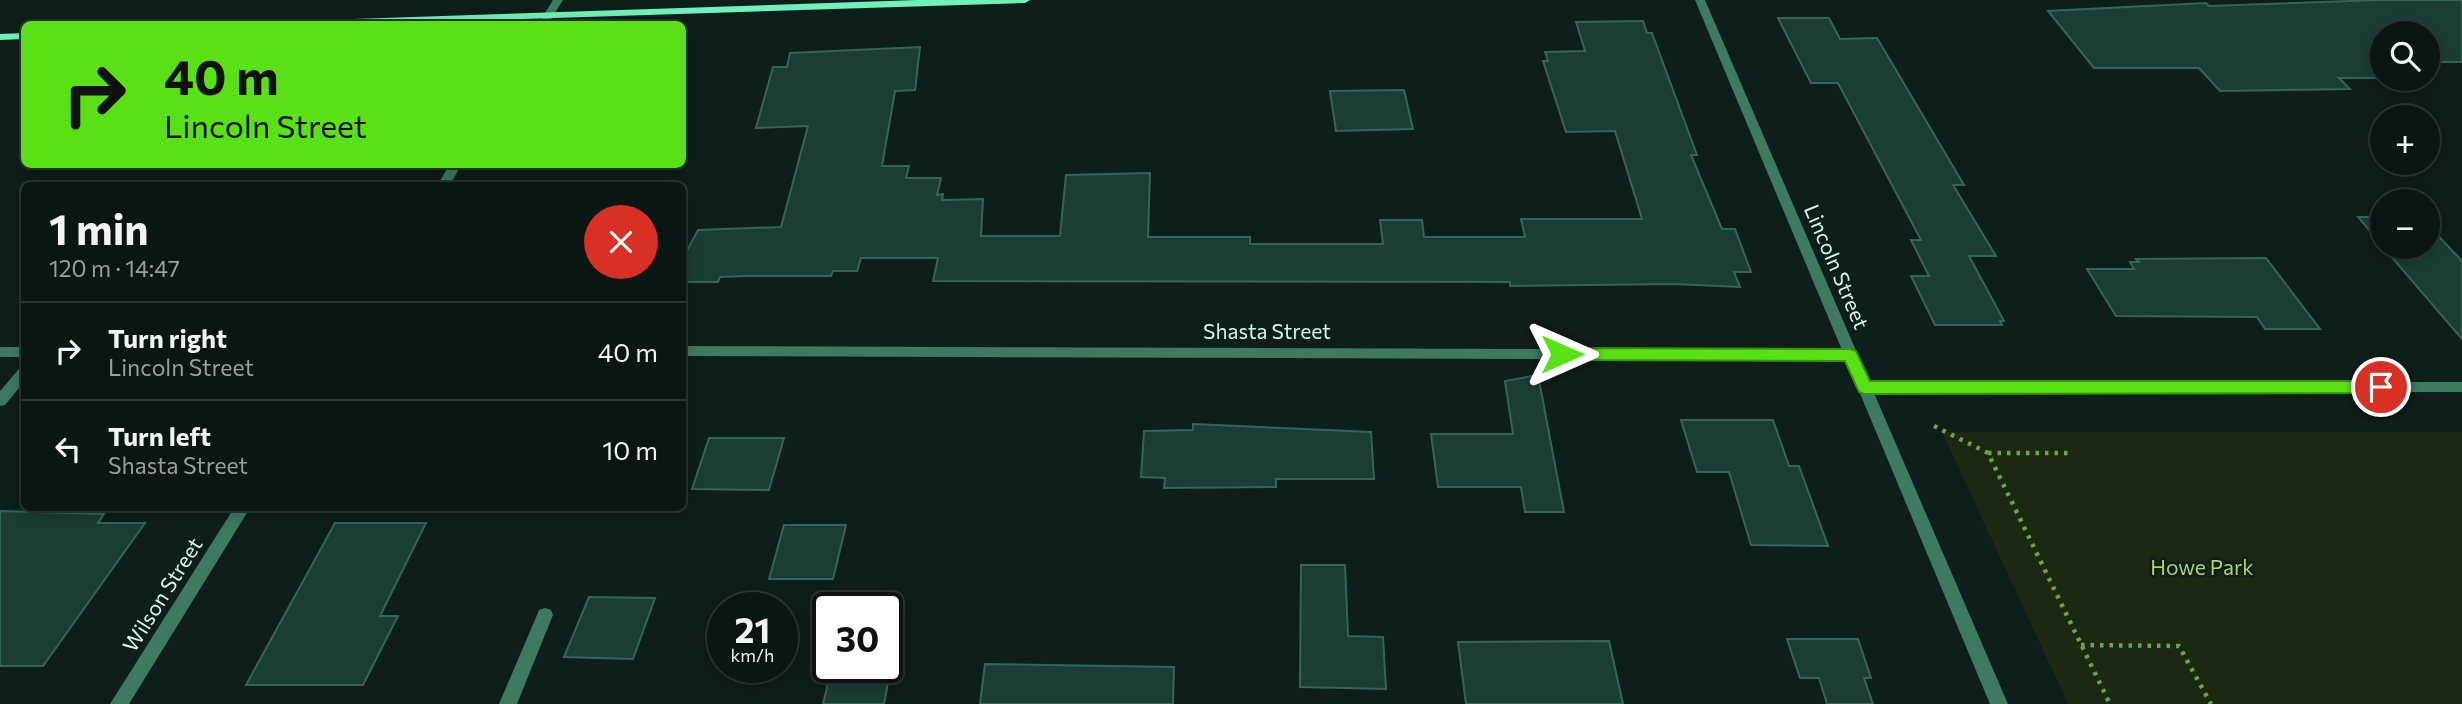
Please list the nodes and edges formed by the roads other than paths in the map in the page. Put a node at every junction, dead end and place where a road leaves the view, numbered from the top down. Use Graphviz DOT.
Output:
graph roads {
  1 [pos="558,0"];
  2 [pos="1026,0"];
  3 [pos="1700,0"];
  4 [pos="550,14"];
  5 [pos="371,21"];
  6 [pos="545,21"];
  7 [pos="21,36"];
  8 [pos="0,37"];
  9 [pos="686,351"];
  10 [pos="0,352"];
  11 [pos="21,352"];
  12 [pos="1850,355"];
  13 [pos="21,376"];
  14 [pos="1864,387"];
  15 [pos="2462,387"];
  16 [pos="0,401"];
  17 [pos="240,511"];
  18 [pos="545,615"];
  19 [pos="120,704"];
  20 [pos="508,704"];
  21 [pos="1999,704"];
  1 -- 4 [label="street"];
  2 -- 4 [label="street"];
  3 -- 12 [label="street, Lincoln Street"];
  4 -- 5 [label="street"];
  4 -- 6 [label="street"];
  7 -- 8 [label="street"];
  9 -- 12 [label="street, Shasta Street"];
  10 -- 11 [label="street"];
  12 -- 14 [label="street, Lincoln Street"];
  13 -- 16 [label="street"];
  14 -- 15 [label="street"];
  14 -- 21 [label="street, Lincoln Street"];
  17 -- 19 [label="street, Wilson Street"];
  18 -- 20 [label="street"];
}
